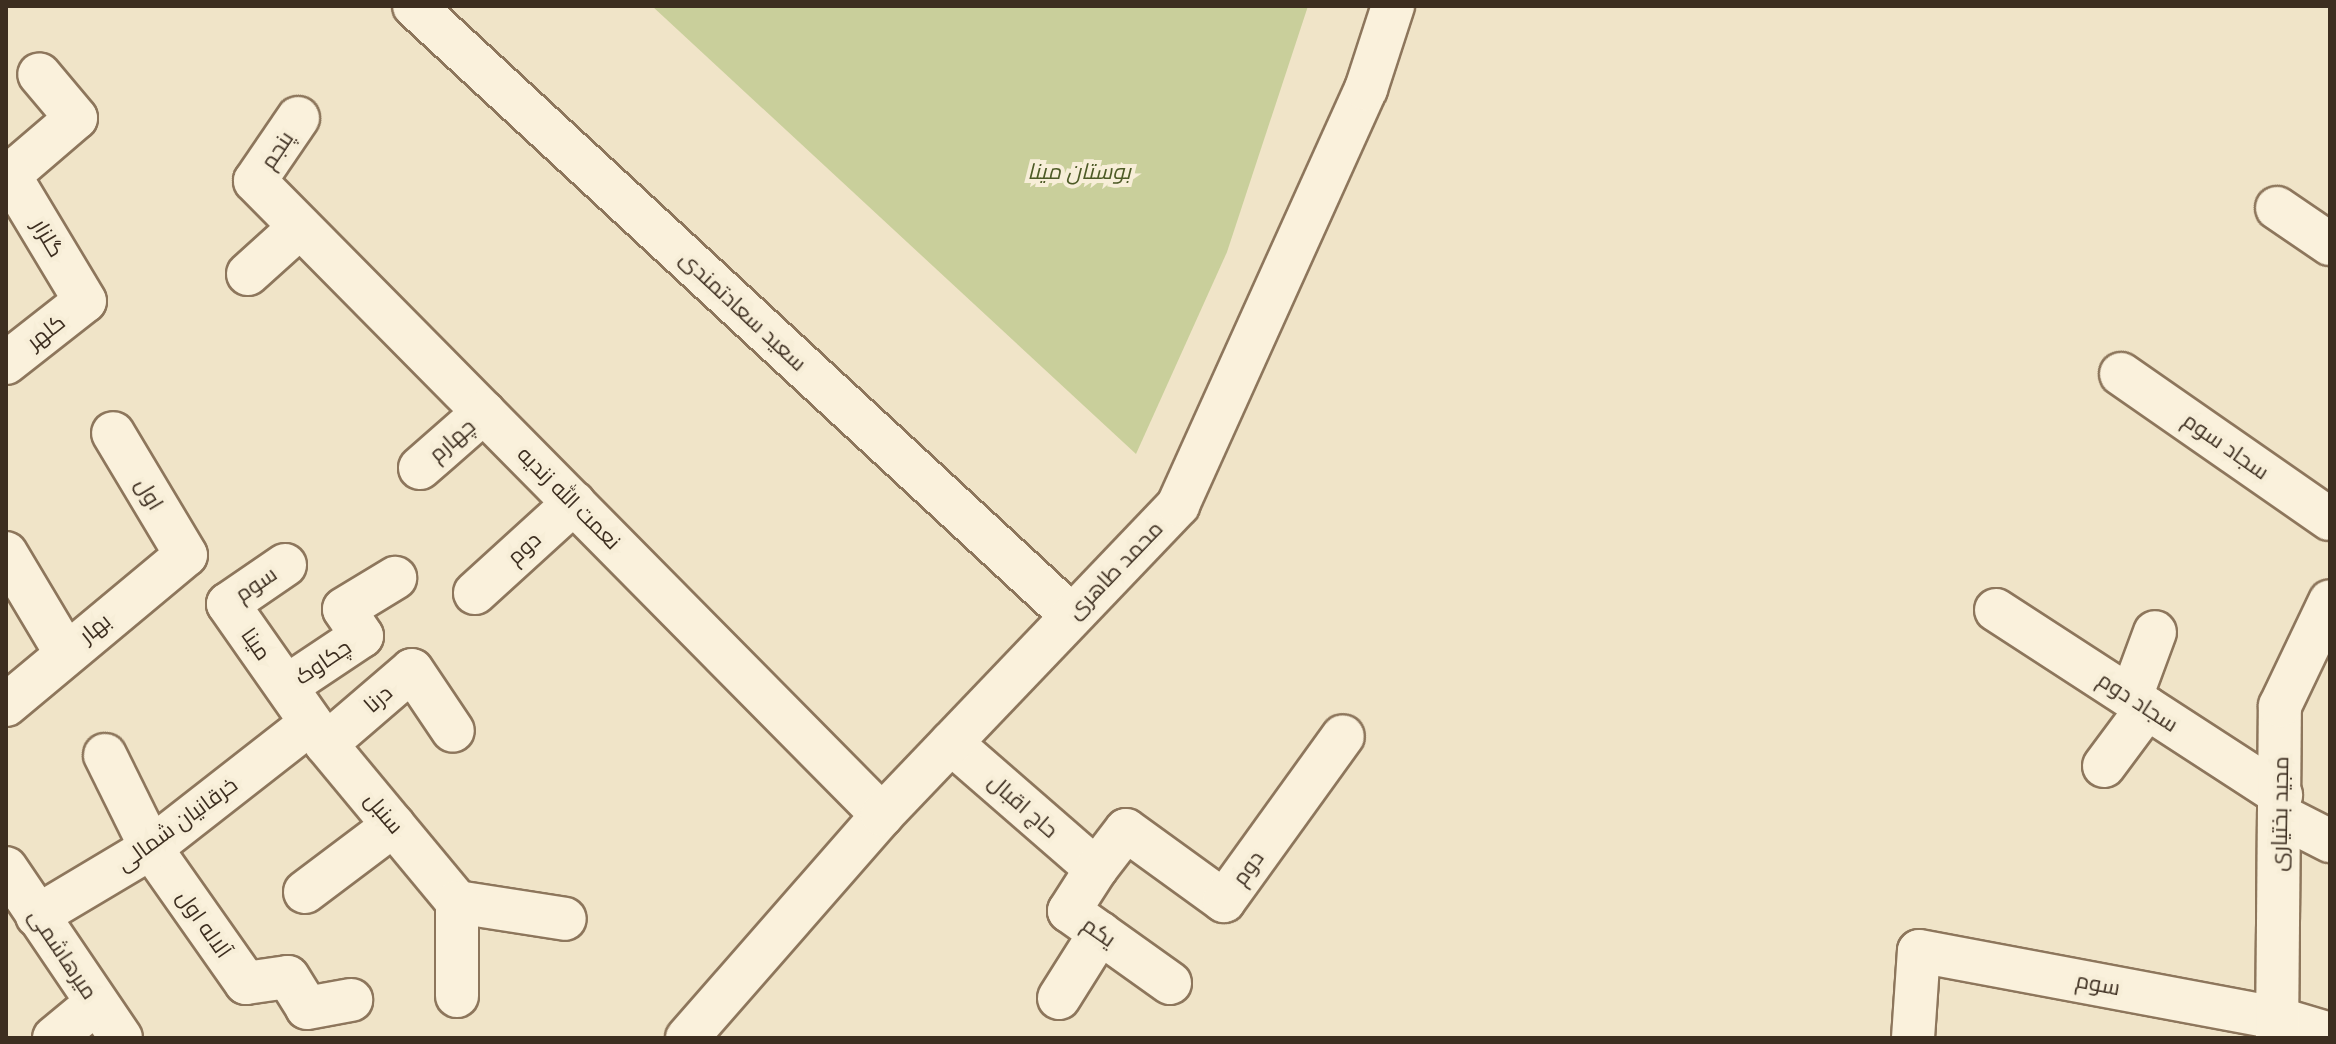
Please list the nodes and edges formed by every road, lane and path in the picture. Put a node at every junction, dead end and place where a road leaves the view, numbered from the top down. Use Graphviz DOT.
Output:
graph roads {
  1 [pos="414,6"];
  2 [pos="1393,6"];
  3 [pos="39,74"];
  4 [pos="298,118"];
  5 [pos="8,177"];
  6 [pos="255,181"];
  7 [pos="2277,208"];
  8 [pos="300,227"];
  9 [pos="2330,244"];
  10 [pos="248,274"];
  11 [pos="85,301"];
  12 [pos="6,363"];
  13 [pos="2121,374"];
  14 [pos="484,412"];
  15 [pos="113,433"];
  16 [pos="420,468"];
  17 [pos="574,503"];
  18 [pos="2330,519"];
  19 [pos="6,553"];
  20 [pos="186,555"];
  21 [pos="285,565"];
  22 [pos="395,578"];
  23 [pos="475,593"];
  24 [pos="228,604"];
  25 [pos="1996,610"];
  26 [pos="1072,616"];
  27 [pos="2325,625"];
  28 [pos="2155,632"];
  29 [pos="65,652"];
  30 [pos="287,686"];
  31 [pos="2139,703"];
  32 [pos="6,705"];
  33 [pos="453,731"];
  34 [pos="319,734"];
  35 [pos="1343,736"];
  36 [pos="951,743"];
  37 [pos="105,755"];
  38 [pos="2104,766"];
  39 [pos="2281,805"];
  40 [pos="882,815"];
  41 [pos="394,825"];
  42 [pos="2330,841"];
  43 [pos="151,848"];
  44 [pos="6,868"];
  45 [pos="1096,869"];
  46 [pos="305,892"];
  47 [pos="457,902"];
  48 [pos="37,916"];
  49 [pos="565,919"];
  50 [pos="1100,933"];
  51 [pos="1170,983"];
  52 [pos="457,996"];
  53 [pos="1059,998"];
  54 [pos="351,1000"];
  55 [pos="96,1003"];
  56 [pos="2277,1028"];
  57 [pos="2330,1034"];
  58 [pos="54,1038"];
  59 [pos="121,1038"];
  60 [pos="687,1038"];
  61 [pos="1913,1038"];
  1 -- 26 [label="street, سعید سعادتمندی"];
  2 -- 26 [label="street, محمد طاهری"];
  3 -- 5 [label="street"];
  4 -- 6 [label="street, پنجم"];
  5 -- 11 [label="street, گلزار"];
  6 -- 8 [label="street, نعمت الله زندیه"];
  7 -- 9 [label="street"];
  8 -- 10 [label="street"];
  8 -- 14 [label="street, نعمت الله زندیه"];
  11 -- 12 [label="street, کلهر"];
  13 -- 18 [label="street, سجاد سوم"];
  14 -- 16 [label="street, چهارم"];
  14 -- 17 [label="street, نعمت الله زندیه"];
  15 -- 20 [label="street, اول"];
  17 -- 23 [label="street, دوم"];
  17 -- 40 [label="street, نعمت الله زندیه"];
  19 -- 29 [label="street"];
  20 -- 29 [label="street, بهار"];
  21 -- 24 [label="street, سوم"];
  22 -- 30 [label="street, چکاوک"];
  24 -- 30 [label="street, مینا"];
  25 -- 31 [label="street, سجاد دوم"];
  26 -- 36 [label="street, محمد طاهری"];
  27 -- 39 [label="street, مجید بختیاری"];
  28 -- 31 [label="street"];
  29 -- 32 [label="street, بهار"];
  30 -- 34 [label="street, مینا"];
  31 -- 38 [label="street"];
  31 -- 39 [label="street, سجاد دوم"];
  33 -- 34 [label="street, درنا"];
  34 -- 41 [label="street, سنبل"];
  34 -- 43 [label="street, خرقانیان شمالی"];
  35 -- 45 [label="street, دوم"];
  36 -- 40 [label="street, محمد طاهری"];
  36 -- 45 [label="street, حاج اقبال"];
  37 -- 43 [label="street, آلاله اول"];
  39 -- 42 [label="street, سجاد دوم"];
  39 -- 56 [label="street, مجید بختیاری"];
  40 -- 60 [label="street, محمد طاهری"];
  41 -- 46 [label="street"];
  41 -- 47 [label="street, سنبل"];
  43 -- 48 [label="street, خرقانیان شمالی"];
  43 -- 54 [label="street, آلاله اول"];
  44 -- 48 [label="street, میرهاشمی"];
  45 -- 50 [label="street, یکم"];
  47 -- 49 [label="street"];
  47 -- 52 [label="street"];
  48 -- 55 [label="street, میرهاشمی"];
  50 -- 51 [label="street, یکم"];
  50 -- 53 [label="street"];
  55 -- 58 [label="street"];
  55 -- 59 [label="street, میرهاشمی"];
  56 -- 57 [label="street, سوم"];
  56 -- 61 [label="street, سوم"];
}
